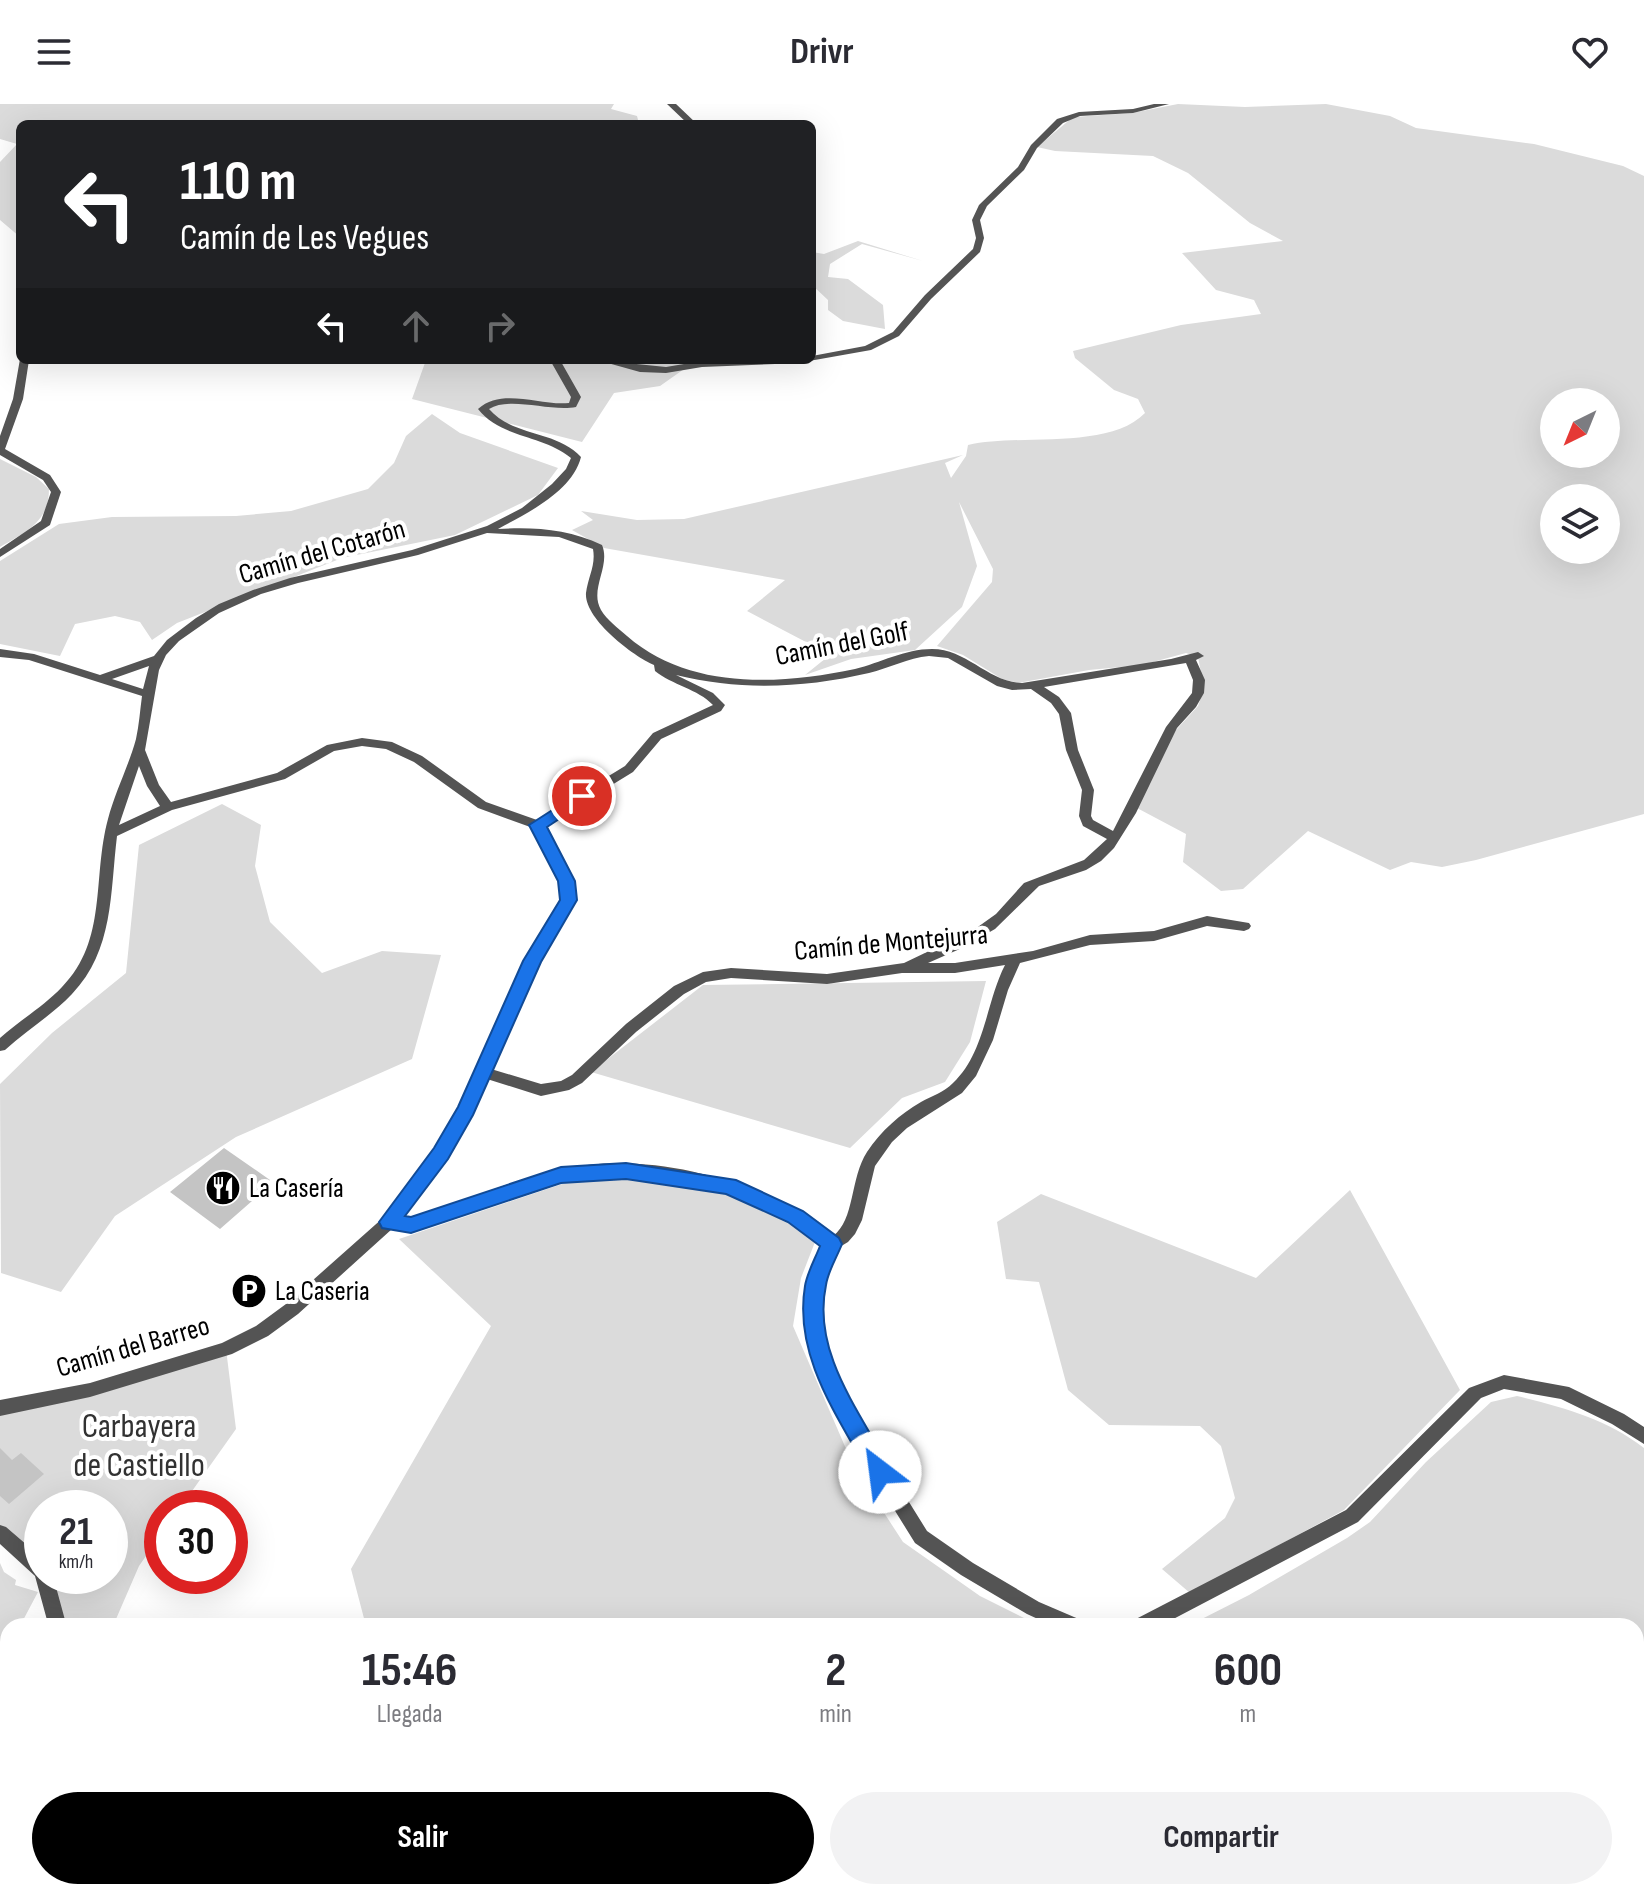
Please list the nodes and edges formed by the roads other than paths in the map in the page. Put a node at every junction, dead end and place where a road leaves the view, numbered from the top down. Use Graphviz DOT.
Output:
graph roads {
  1 [pos="671,104"];
  2 [pos="1165,104"];
  3 [pos="689,120"];
  4 [pos="816,358"];
  5 [pos="23,364"];
  6 [pos="557,364"];
  7 [pos="619,364"];
  8 [pos="694,364"];
  9 [pos="482,533"];
  10 [pos="0,554"];
  11 [pos="0,653"];
  12 [pos="159,658"];
  13 [pos="660,664"];
  14 [pos="104,678"];
  15 [pos="1033,685"];
  16 [pos="147,694"];
  17 [pos="138,748"];
  18 [pos="168,807"];
  19 [pos="538,825"];
  20 [pos="111,834"];
  21 [pos="1114,837"];
  22 [pos="1244,926"];
  23 [pos="1016,958"];
  24 [pos="902,968"];
  25 [pos="0,1046"];
  26 [pos="483,1072"];
  27 [pos="389,1222"];
  28 [pos="832,1244"];
  29 [pos="0,1408"];
  30 [pos="1644,1436"];
  31 [pos="0,1533"];
  32 [pos="24,1554"];
  33 [pos="48,1594"];
  34 [pos="53,1618"];
  35 [pos="1056,1618"];
  36 [pos="1156,1618"];
  1 -- 3 [label="street"];
  2 -- 4 [label="street"];
  5 -- 10 [label="street"];
  6 -- 9 [label="street, Camín del Cotarón"];
  7 -- 8 [label="street"];
  9 -- 12 [label="street, Camín del Cotarón"];
  9 -- 13 [label="street, Camín del Golf"];
  11 -- 14 [label="street"];
  12 -- 14 [label="street"];
  12 -- 16 [label="street, Camín del Cotarón"];
  13 -- 15 [label="street, Camín del Golf"];
  13 -- 19 [label="street"];
  14 -- 16 [label="street"];
  15 -- 21 [label="street"];
  15 -- 21 [label="street, Camín del Golf"];
  16 -- 17 [label="street, Camín del Cotarón"];
  17 -- 18 [label="street"];
  17 -- 20 [label="street, Camín del Cotarón"];
  18 -- 19 [label="street"];
  18 -- 20 [label="street"];
  19 -- 26 [label="street, Camín del Barreo"];
  20 -- 25 [label="street, Camín del Cotarón"];
  21 -- 24 [label="street"];
  22 -- 23 [label="street, Camín de Montejurra"];
  23 -- 24 [label="street, Camín de Montejurra"];
  23 -- 28 [label="street"];
  24 -- 26 [label="street, Camín de Montejurra"];
  26 -- 27 [label="street, Camín del Barreo"];
  27 -- 28 [label="street"];
  27 -- 29 [label="street, Camín del Barreo"];
  28 -- 35 [label="street"];
  30 -- 36 [label="street"];
  31 -- 32 [label="street"];
  33 -- 34 [label="street"];
}
